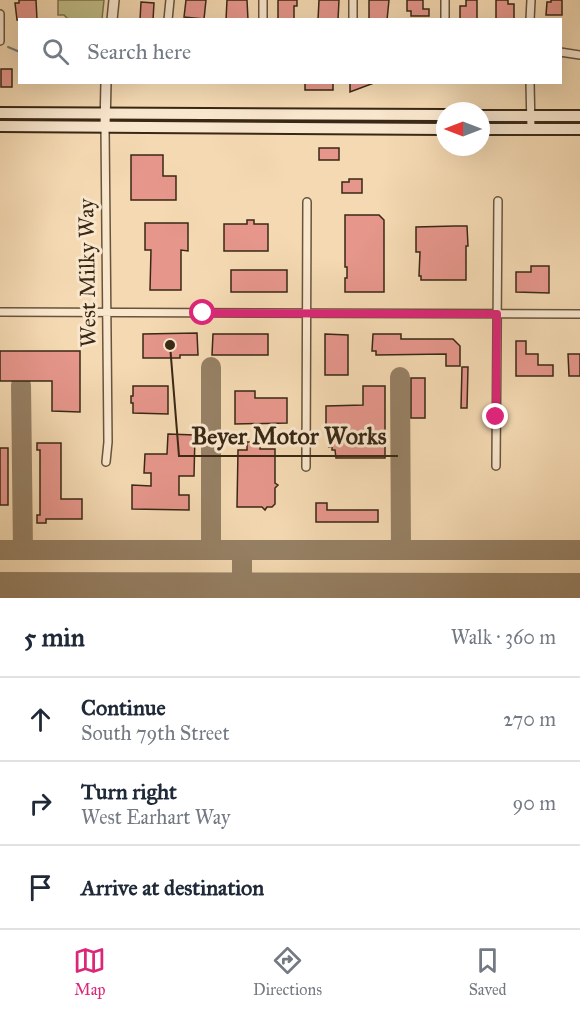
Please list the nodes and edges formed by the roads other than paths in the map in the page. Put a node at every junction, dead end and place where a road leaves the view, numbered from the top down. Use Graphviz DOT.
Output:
graph roads {
  1 [pos="114,0"];
  2 [pos="170,0"];
  3 [pos="263,0"];
  4 [pos="353,0"];
  5 [pos="445,0"];
  6 [pos="531,0"];
  7 [pos="0,14"];
  8 [pos="112,18"];
  9 [pos="168,18"];
  10 [pos="263,18"];
  11 [pos="353,18"];
  12 [pos="445,18"];
  13 [pos="530,18"];
  14 [pos="0,41"];
  15 [pos="562,52"];
  16 [pos="580,55"];
  17 [pos="106,84"];
  18 [pos="530,84"];
  19 [pos="0,113"];
  20 [pos="105,114"];
  21 [pos="436,116"];
  22 [pos="490,116"];
  23 [pos="530,116"];
  24 [pos="580,116"];
  25 [pos="0,126"];
  26 [pos="105,127"];
  27 [pos="436,129"];
  28 [pos="490,129"];
  29 [pos="531,129"];
  30 [pos="580,129"];
  31 [pos="498,201"];
  32 [pos="307,202"];
  33 [pos="0,312"];
  34 [pos="107,313"];
  35 [pos="307,314"];
  36 [pos="497,314"];
  37 [pos="580,314"];
  38 [pos="106,462"];
  39 [pos="496,466"];
  40 [pos="306,467"];
  1 -- 8 [label="street"];
  2 -- 9 [label="street"];
  3 -- 10 [label="street"];
  4 -- 11 [label="street"];
  5 -- 12 [label="street"];
  6 -- 13 [label="street"];
  7 -- 14 [label="street"];
  15 -- 16 [label="street"];
  17 -- 20 [label="street, West Milky Way"];
  18 -- 23 [label="street"];
  19 -- 20 [label="main road"];
  20 -- 21 [label="main road"];
  20 -- 26 [label="street, West Milky Way"];
  22 -- 23 [label="main road"];
  23 -- 24 [label="main road"];
  23 -- 29 [label="street"];
  25 -- 26 [label="main road"];
  26 -- 27 [label="main road"];
  26 -- 34 [label="street, West Milky Way"];
  28 -- 29 [label="main road"];
  29 -- 30 [label="main road"];
  31 -- 36 [label="street"];
  32 -- 35 [label="street"];
  33 -- 34 [label="street"];
  34 -- 35 [label="street"];
  34 -- 38 [label="street, West Milky Way"];
  35 -- 36 [label="street"];
  35 -- 40 [label="street"];
  36 -- 37 [label="street"];
  36 -- 39 [label="street"];
}
